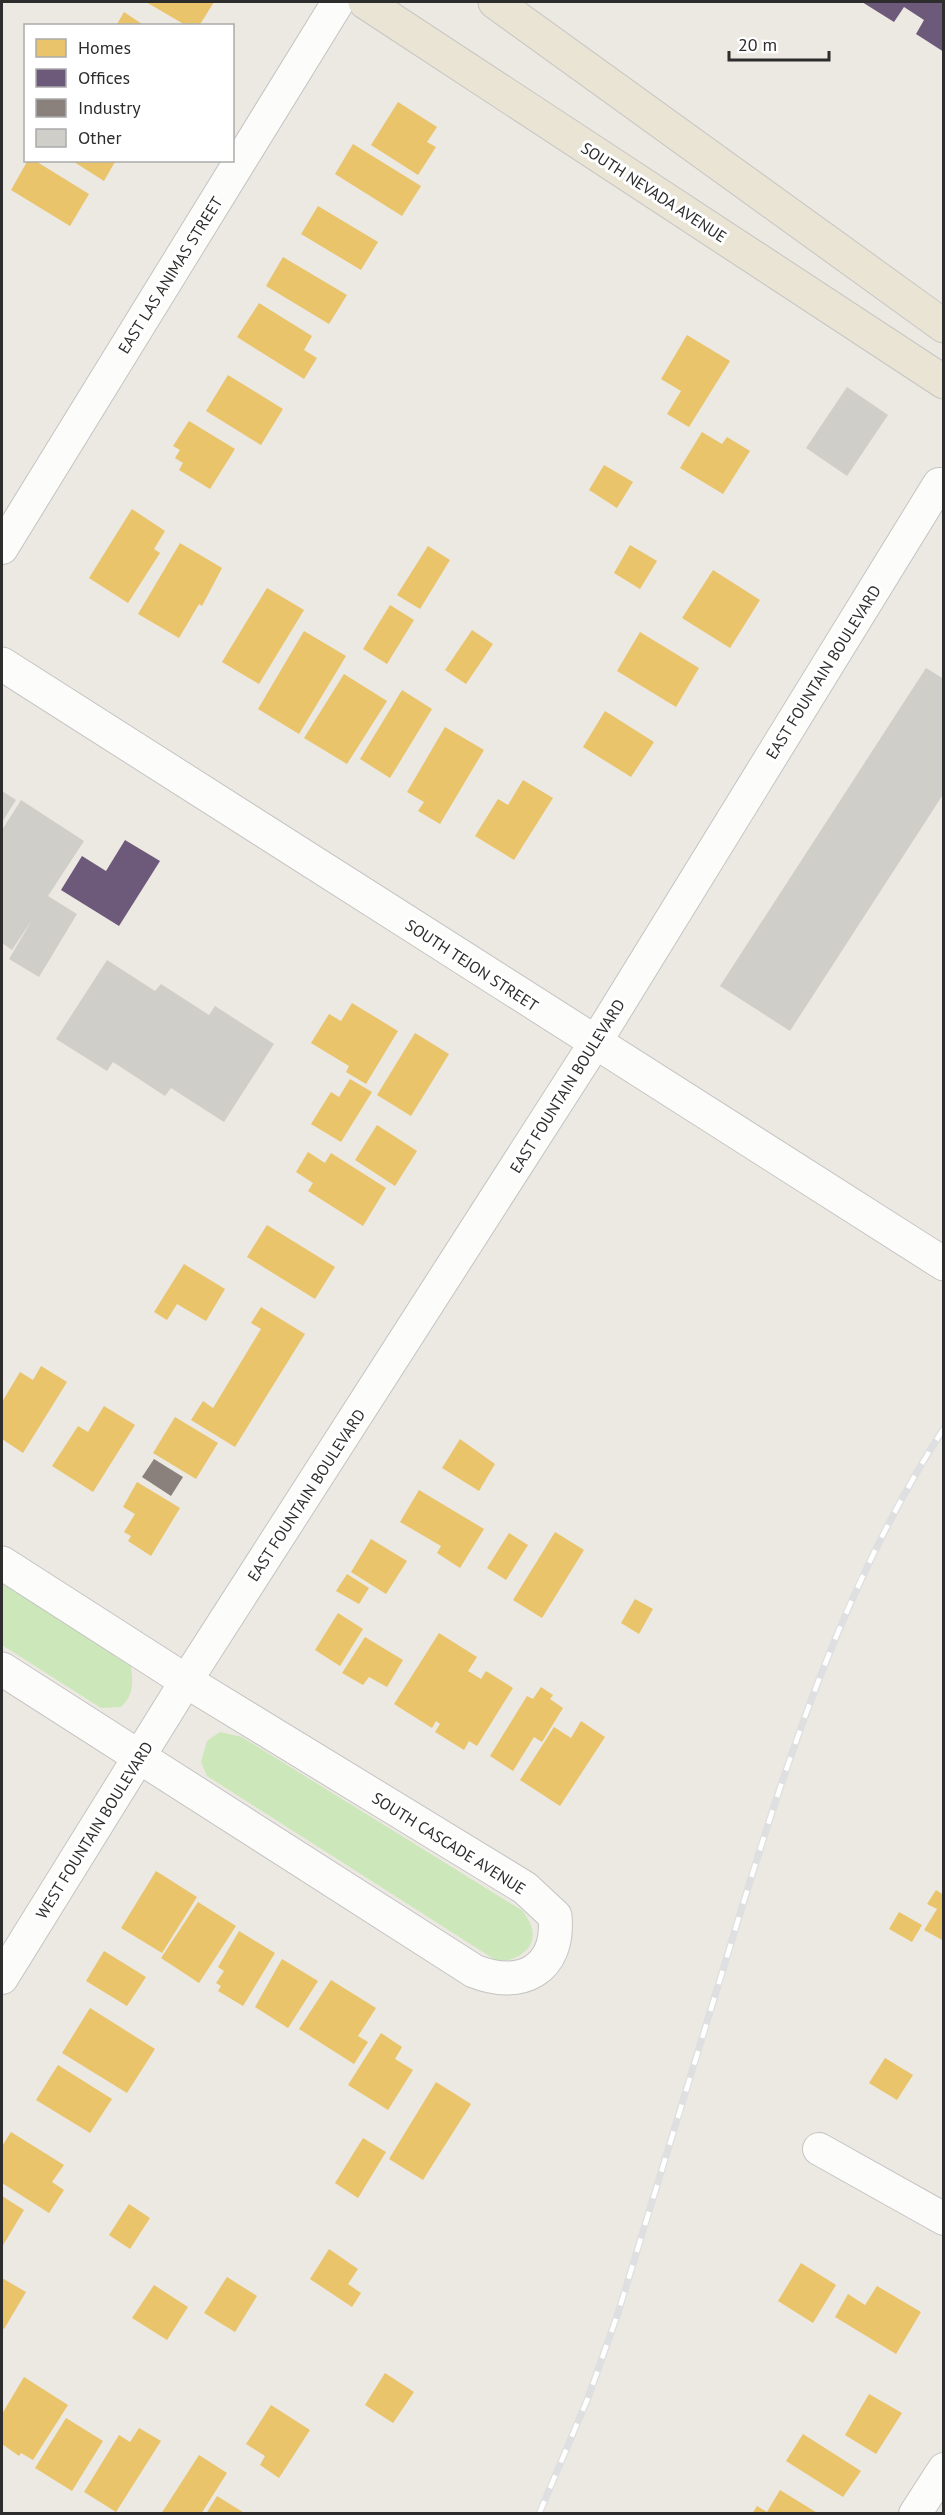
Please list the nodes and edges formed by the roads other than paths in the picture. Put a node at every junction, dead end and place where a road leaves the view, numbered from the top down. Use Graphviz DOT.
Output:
graph roads {
  1 [pos="338,2"];
  2 [pos="365,2"];
  3 [pos="495,2"];
  4 [pos="944,326"];
  5 [pos="944,382"];
  6 [pos="939,484"];
  7 [pos="2,548"];
  8 [pos="2,664"];
  9 [pos="595,1043"];
  10 [pos="944,1264"];
  11 [pos="2,1563"];
  12 [pos="2,1669"];
  13 [pos="186,1681"];
  14 [pos="139,1756"];
  15 [pos="2,1978"];
  16 [pos="819,2149"];
  17 [pos="944,2219"];
  18 [pos="944,2469"];
  19 [pos="915,2514"];
  1 -- 7 [label="street, EAST LAS ANIMAS STREET"];
  2 -- 5 [label="main road, SOUTH NEVADA AVENUE"];
  3 -- 4 [label="main road"];
  6 -- 9 [label="street, EAST FOUNTAIN BOULEVARD"];
  8 -- 9 [label="street, SOUTH TEJON STREET"];
  9 -- 10 [label="street, SOUTH TEJON STREET"];
  9 -- 13 [label="street, EAST FOUNTAIN BOULEVARD"];
  11 -- 13 [label="street, SOUTH CASCADE AVENUE"];
  12 -- 14 [label="street, SOUTH CASCADE AVENUE"];
  13 -- 14 [label="street, WEST FOUNTAIN BOULEVARD"];
  13 -- 14 [label="street, SOUTH CASCADE AVENUE"];
  14 -- 15 [label="street, WEST FOUNTAIN BOULEVARD"];
  16 -- 17 [label="street"];
  18 -- 19 [label="street"];
}
